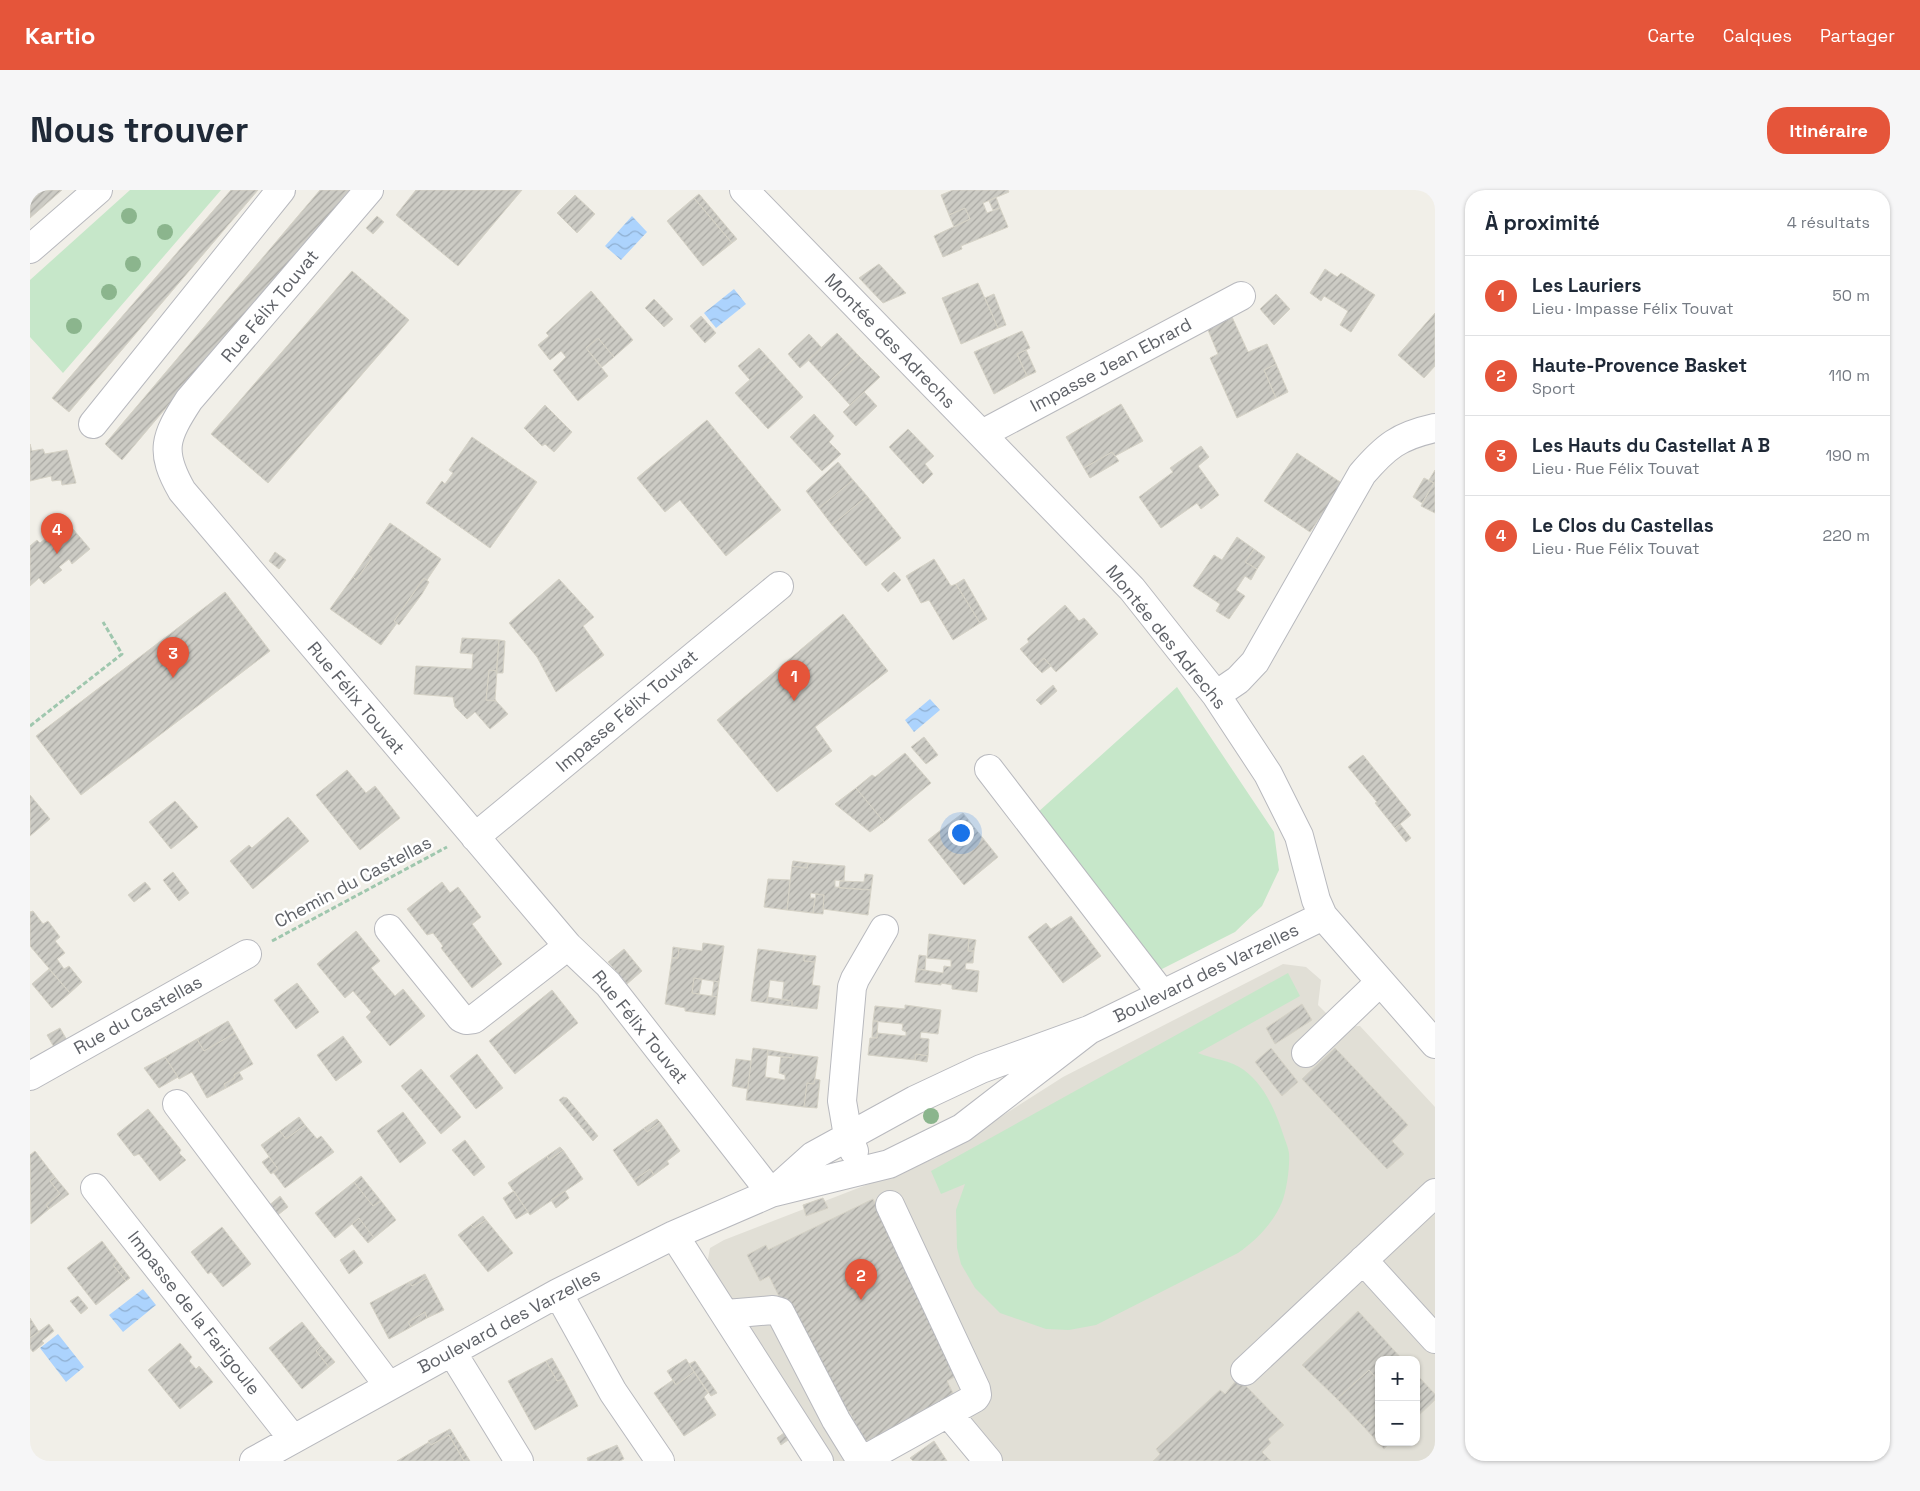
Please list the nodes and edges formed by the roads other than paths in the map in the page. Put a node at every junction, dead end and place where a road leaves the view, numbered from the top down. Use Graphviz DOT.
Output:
graph roads {
  1 [pos="98,190"];
  2 [pos="281,190"];
  3 [pos="369,190"];
  4 [pos="744,190"];
  5 [pos="30,249"];
  6 [pos="1241,296"];
  7 [pos="93,424"];
  8 [pos="1435,428"];
  9 [pos="982,434"];
  10 [pos="779,586"];
  11 [pos="1216,695"];
  12 [pos="989,769"];
  13 [pos="472,834"];
  14 [pos="1323,916"];
  15 [pos="389,929"];
  16 [pos="884,929"];
  17 [pos="568,946"];
  18 [pos="247,954"];
  19 [pos="1380,982"];
  20 [pos="1162,994"];
  21 [pos="1089,1030"];
  22 [pos="1435,1044"];
  23 [pos="1306,1053"];
  24 [pos="982,1069"];
  25 [pos="30,1076"];
  26 [pos="997,1101"];
  27 [pos="177,1104"];
  28 [pos="848,1136"];
  29 [pos="878,1168"];
  30 [pos="94,1188"];
  31 [pos="771,1193"];
  32 [pos="1435,1193"];
  33 [pos="890,1205"];
  34 [pos="674,1235"];
  35 [pos="1363,1260"];
  36 [pos="558,1293"];
  37 [pos="726,1314"];
  38 [pos="1435,1339"];
  39 [pos="452,1352"];
  40 [pos="1246,1371"];
  41 [pos="388,1385"];
  42 [pos="948,1413"];
  43 [pos="293,1439"];
  44 [pos="254,1461"];
  45 [pos="519,1461"];
  46 [pos="660,1461"];
  47 [pos="819,1461"];
  48 [pos="988,1461"];
  1 -- 5 [label="street"];
  2 -- 7 [label="street"];
  3 -- 13 [label="street, Rue Félix Touvat"];
  4 -- 9 [label="street, Montée des Adrechs"];
  6 -- 9 [label="street, Impasse Jean Ebrard"];
  8 -- 11 [label="street"];
  9 -- 11 [label="street, Montée des Adrechs"];
  10 -- 13 [label="street, Impasse Félix Touvat"];
  11 -- 14 [label="street, Montée des Adrechs"];
  12 -- 20 [label="street"];
  13 -- 17 [label="street, Rue Félix Touvat"];
  14 -- 19 [label="street, Montée des Adrechs"];
  14 -- 20 [label="street, Boulevard des Varzelles"];
  15 -- 17 [label="street"];
  16 -- 28 [label="street"];
  17 -- 31 [label="street, Rue Félix Touvat"];
  18 -- 25 [label="street, Rue du Castellas"];
  19 -- 22 [label="street, Montée des Adrechs"];
  19 -- 23 [label="street"];
  20 -- 21 [label="street, Boulevard des Varzelles"];
  21 -- 24 [label="street, Boulevard des Varzelles"];
  21 -- 26 [label="street, Boulevard des Varzelles"];
  24 -- 26 [label="street"];
  24 -- 28 [label="street, Boulevard des Varzelles"];
  26 -- 29 [label="street, Boulevard des Varzelles"];
  27 -- 41 [label="street"];
  28 -- 29 [label="street"];
  28 -- 31 [label="street, Boulevard des Varzelles"];
  29 -- 31 [label="street, Boulevard des Varzelles"];
  30 -- 43 [label="street, Impasse de la Farigoule"];
  31 -- 34 [label="street, Boulevard des Varzelles"];
  32 -- 35 [label="street"];
  33 -- 42 [label="street"];
  34 -- 36 [label="street, Boulevard des Varzelles"];
  34 -- 37 [label="street"];
  35 -- 38 [label="street"];
  35 -- 40 [label="street"];
  36 -- 39 [label="street, Boulevard des Varzelles"];
  36 -- 46 [label="street"];
  37 -- 42 [label="street"];
  37 -- 47 [label="street"];
  39 -- 41 [label="street, Boulevard des Varzelles"];
  39 -- 45 [label="street"];
  41 -- 43 [label="street, Boulevard des Varzelles"];
  42 -- 48 [label="street"];
  43 -- 44 [label="street, Boulevard des Varzelles"];
}
